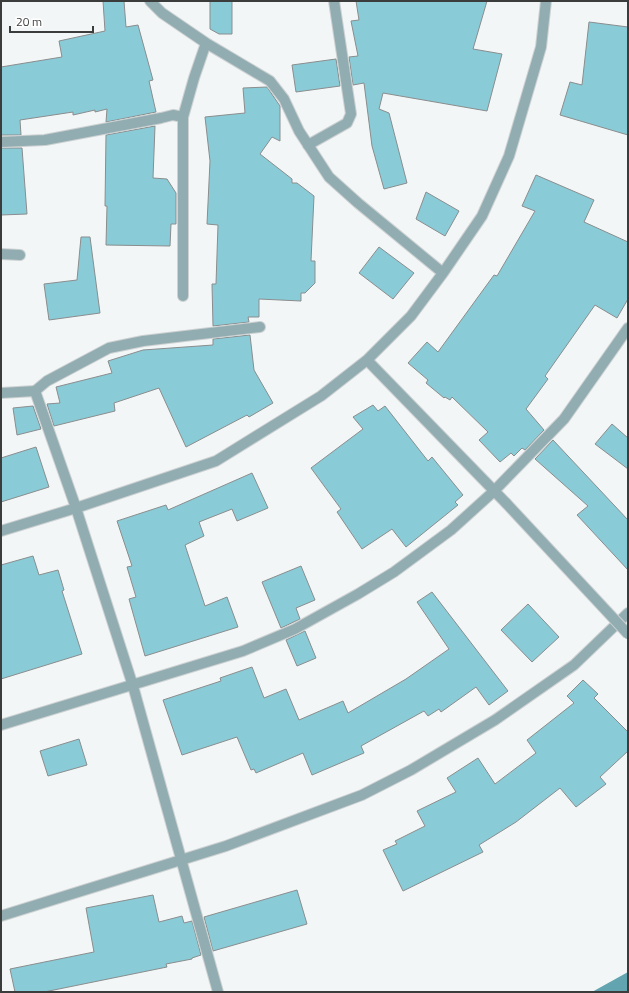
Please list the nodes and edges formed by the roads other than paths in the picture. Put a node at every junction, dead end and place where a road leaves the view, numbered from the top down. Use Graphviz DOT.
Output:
graph roads {
  1 [pos="150,1"];
  2 [pos="334,1"];
  3 [pos="546,1"];
  4 [pos="206,43"];
  5 [pos="183,116"];
  6 [pos="1,142"];
  7 [pos="308,145"];
  8 [pos="1,254"];
  9 [pos="20,255"];
  10 [pos="444,272"];
  11 [pos="183,296"];
  12 [pos="260,327"];
  13 [pos="628,328"];
  14 [pos="367,360"];
  15 [pos="35,391"];
  16 [pos="1,393"];
  17 [pos="493,492"];
  18 [pos="76,508"];
  19 [pos="1,531"];
  20 [pos="628,613"];
  21 [pos="628,634"];
  22 [pos="133,686"];
  23 [pos="1,725"];
  24 [pos="181,859"];
  25 [pos="1,916"];
  26 [pos="218,992"];
  1 -- 4 [label="street"];
  2 -- 7 [label="street"];
  3 -- 10 [label="street"];
  4 -- 5 [label="street"];
  4 -- 7 [label="street"];
  5 -- 6 [label="street"];
  5 -- 11 [label="street"];
  7 -- 10 [label="street"];
  8 -- 9 [label="street"];
  10 -- 14 [label="street"];
  12 -- 15 [label="street"];
  13 -- 17 [label="street"];
  14 -- 17 [label="street"];
  14 -- 18 [label="street"];
  15 -- 16 [label="street"];
  15 -- 18 [label="street"];
  17 -- 21 [label="street, bridge"];
  17 -- 22 [label="street"];
  18 -- 19 [label="street"];
  18 -- 22 [label="street"];
  20 -- 24 [label="street"];
  22 -- 23 [label="street"];
  22 -- 24 [label="street"];
  24 -- 25 [label="street"];
  24 -- 26 [label="street"];
}
